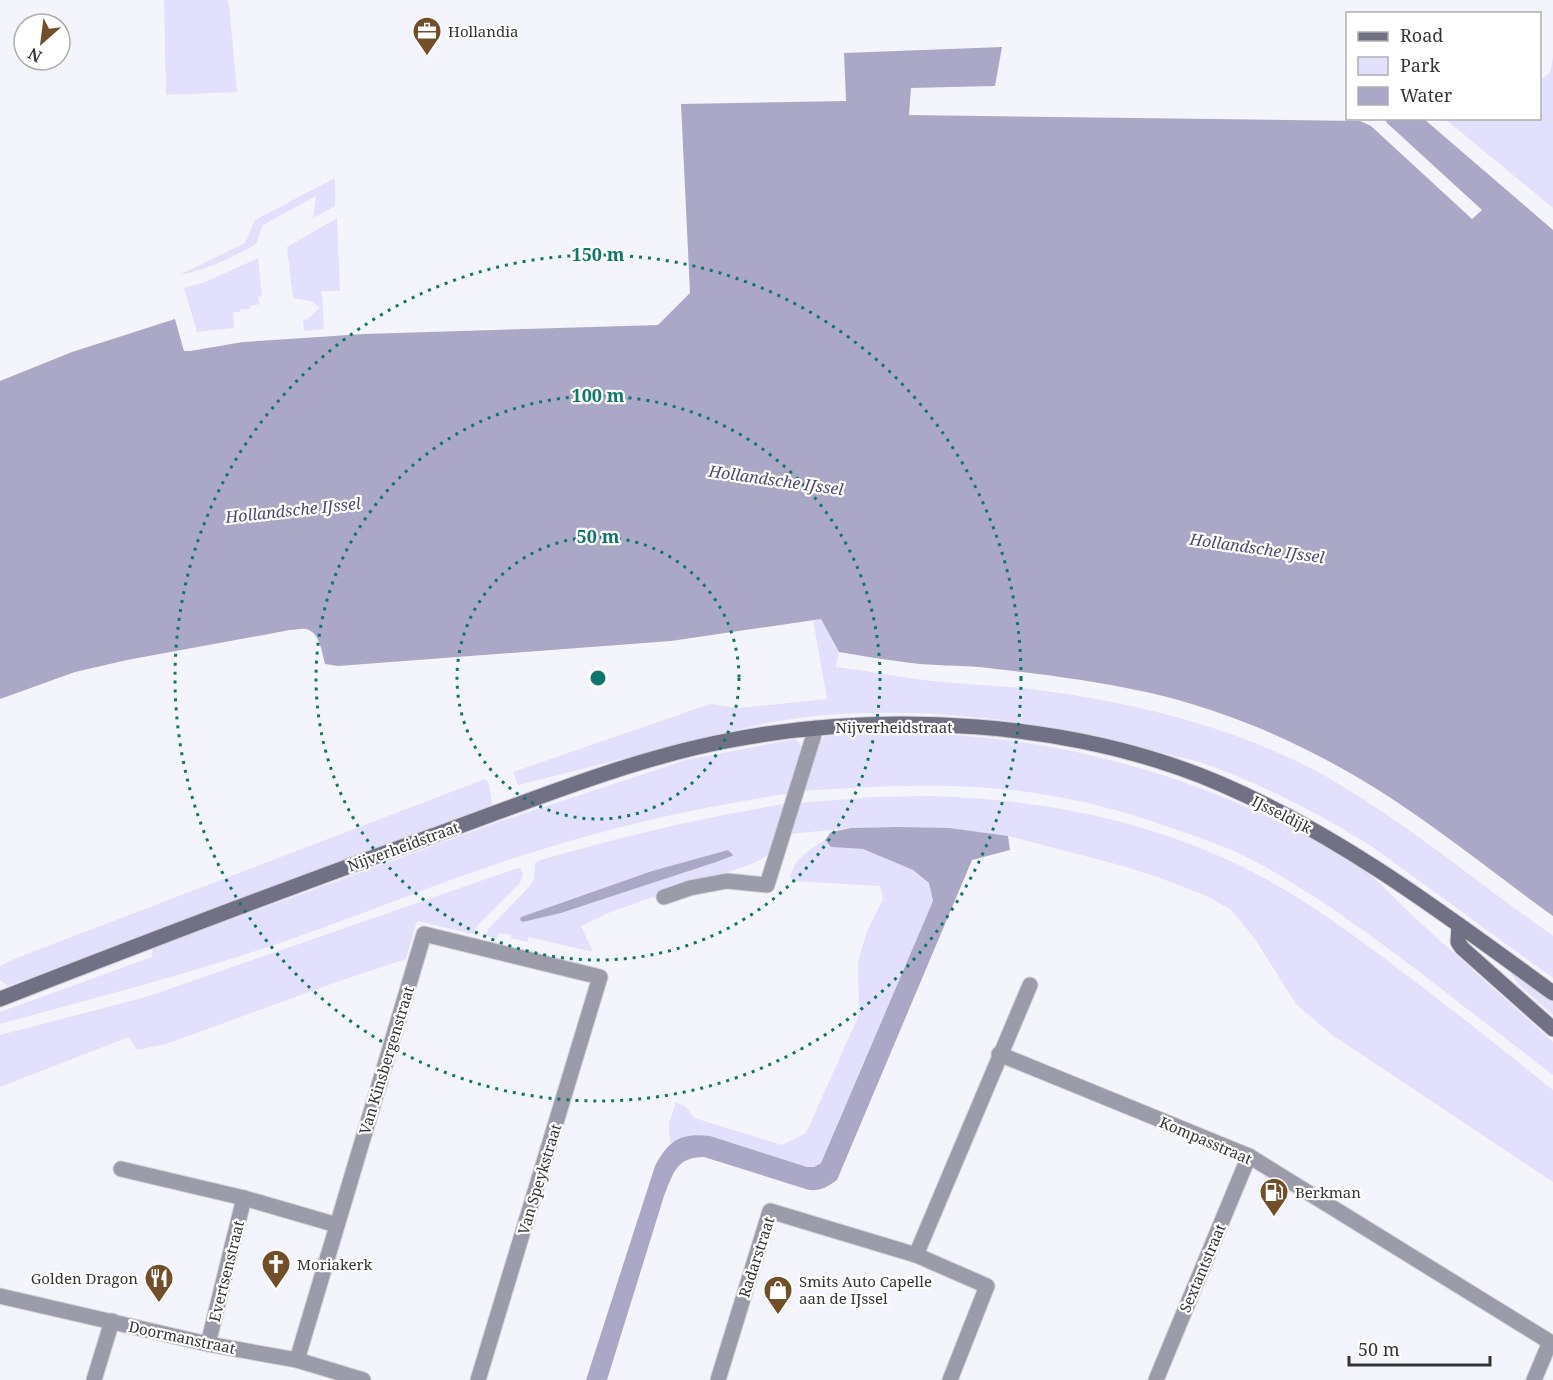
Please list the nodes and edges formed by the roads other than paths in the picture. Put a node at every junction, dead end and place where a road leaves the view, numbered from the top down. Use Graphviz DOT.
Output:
graph roads {
  1 [pos="971,727"];
  2 [pos="816,728"];
  3 [pos="664,897"];
  4 [pos="1459,925"];
  5 [pos="600,977"];
  6 [pos="1030,985"];
  7 [pos="1553,993"];
  8 [pos="0,999"];
  9 [pos="1553,1029"];
  10 [pos="999,1054"];
  11 [pos="1249,1156"];
  12 [pos="121,1169"];
  13 [pos="244,1198"];
  14 [pos="337,1224"];
  15 [pos="916,1255"];
  16 [pos="0,1296"];
  17 [pos="112,1321"];
  18 [pos="208,1344"];
  19 [pos="297,1360"];
  20 [pos="94,1380"];
  21 [pos="363,1380"];
  22 [pos="478,1380"];
  23 [pos="718,1380"];
  24 [pos="950,1380"];
  25 [pos="1156,1380"];
  26 [pos="1534,1380"];
  1 -- 2 [label="street, Nijverheidstraat"];
  1 -- 4 [label="street, IJsseldijk"];
  2 -- 3 [label="street, Nijverheidstraat"];
  2 -- 8 [label="street, Nijverheidstraat"];
  4 -- 7 [label="street, IJsseldijk"];
  4 -- 9 [label="street"];
  5 -- 14 [label="street, Van Kinsbergenstraat"];
  5 -- 22 [label="street, Van Speykstraat"];
  6 -- 10 [label="street"];
  10 -- 11 [label="street, Kompasstraat"];
  10 -- 15 [label="street"];
  11 -- 25 [label="street, Sextantstraat"];
  11 -- 26 [label="street, Kompasstraat"];
  12 -- 13 [label="street"];
  13 -- 14 [label="street"];
  13 -- 18 [label="street, Evertsenstraat"];
  14 -- 19 [label="street, Van Kinsbergenstraat"];
  15 -- 23 [label="street, Radarstraat"];
  15 -- 24 [label="street"];
  16 -- 17 [label="street, Doormanstraat"];
  17 -- 18 [label="street, Doormanstraat"];
  17 -- 20 [label="street"];
  18 -- 19 [label="street, Doormanstraat"];
  19 -- 21 [label="street, Doormanstraat"];
}
